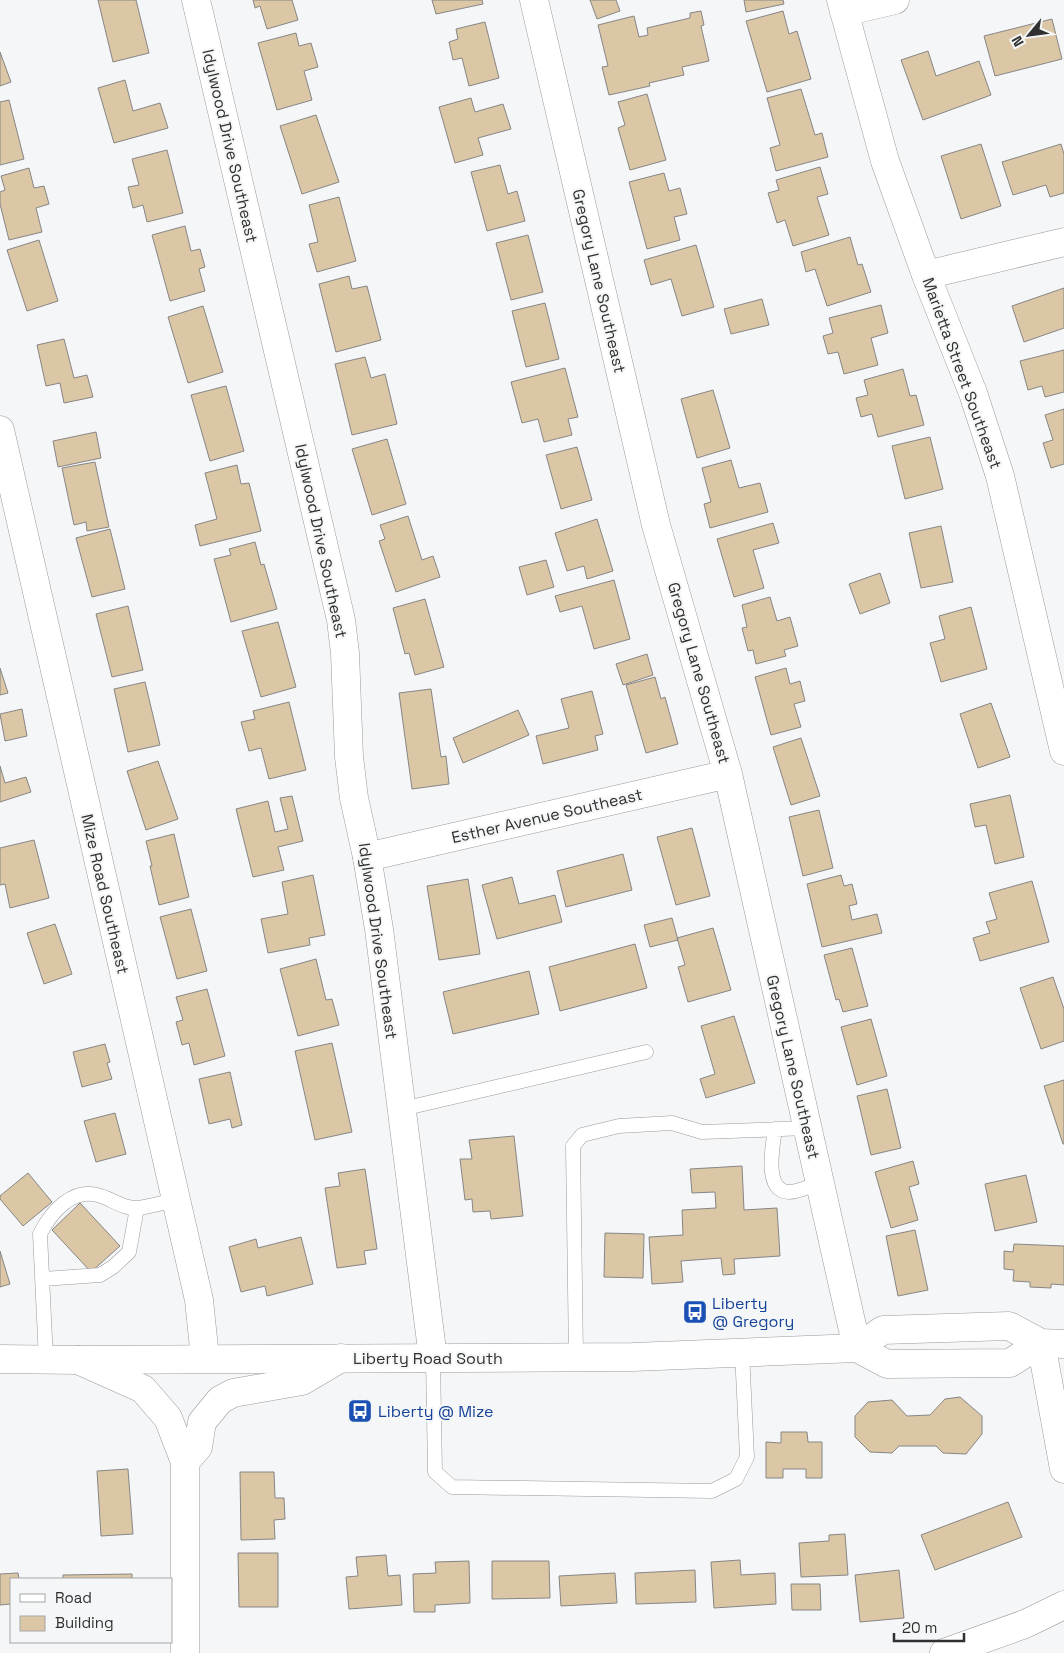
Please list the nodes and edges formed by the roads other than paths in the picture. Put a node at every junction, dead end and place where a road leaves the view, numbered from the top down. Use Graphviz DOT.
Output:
graph roads {
  1 [pos="196,0"];
  2 [pos="534,0"];
  3 [pos="895,0"];
  4 [pos="843,6"];
  5 [pos="1064,242"];
  6 [pos="926,275"];
  7 [pos="0,430"];
  8 [pos="9,516"];
  9 [pos="1064,752"];
  10 [pos="728,774"];
  11 [pos="367,857"];
  12 [pos="646,1052"];
  13 [pos="402,1110"];
  14 [pos="807,1128"];
  15 [pos="775,1129"];
  16 [pos="820,1183"];
  17 [pos="176,1200"];
  18 [pos="137,1208"];
  19 [pos="43,1279"];
  20 [pos="1053,1344"];
  21 [pos="857,1348"];
  22 [pos="742,1352"];
  23 [pos="576,1357"];
  24 [pos="205,1358"];
  25 [pos="341,1358"];
  26 [pos="433,1358"];
  27 [pos="0,1359"];
  28 [pos="46,1360"];
  29 [pos="78,1360"];
  30 [pos="185,1462"];
  31 [pos="1064,1469"];
  32 [pos="1064,1605"];
  33 [pos="185,1653"];
  34 [pos="944,1653"];
  1 -- 11 [label="street, Idylwood Drive Southeast"];
  2 -- 10 [label="street, Gregory Lane Southeast"];
  3 -- 4 [label="street"];
  4 -- 6 [label="street, Marietta Street Southeast"];
  5 -- 6 [label="street"];
  6 -- 9 [label="street, Marietta Street Southeast"];
  7 -- 8 [label="street, Mize Road Southeast"];
  8 -- 17 [label="street, Mize Road Southeast"];
  10 -- 11 [label="street, Esther Avenue Southeast"];
  10 -- 14 [label="street, Gregory Lane Southeast"];
  11 -- 13 [label="street, Idylwood Drive Southeast"];
  12 -- 13 [label="lane"];
  13 -- 26 [label="street, Idylwood Drive Southeast"];
  14 -- 15 [label="lane"];
  14 -- 16 [label="street, Gregory Lane Southeast"];
  15 -- 16 [label="lane"];
  15 -- 23 [label="lane"];
  16 -- 21 [label="street, Gregory Lane Southeast"];
  17 -- 18 [label="lane"];
  17 -- 24 [label="street, Mize Road Southeast"];
  18 -- 19 [label="lane"];
  18 -- 19 [label="lane"];
  19 -- 28 [label="lane"];
  20 -- 21 [label="street"];
  20 -- 21 [label="street"];
  20 -- 31 [label="street"];
  21 -- 22 [label="street, Liberty Road South"];
  22 -- 23 [label="street, Liberty Road South"];
  22 -- 26 [label="lane"];
  23 -- 26 [label="street, Liberty Road South"];
  24 -- 25 [label="street, Liberty Road South"];
  24 -- 29 [label="street, Liberty Road South"];
  25 -- 26 [label="street, Liberty Road South"];
  25 -- 30 [label="street"];
  27 -- 28 [label="street, Liberty Road South"];
  28 -- 29 [label="street, Liberty Road South"];
  29 -- 30 [label="street"];
  30 -- 33 [label="street"];
  32 -- 34 [label="street"];
}
